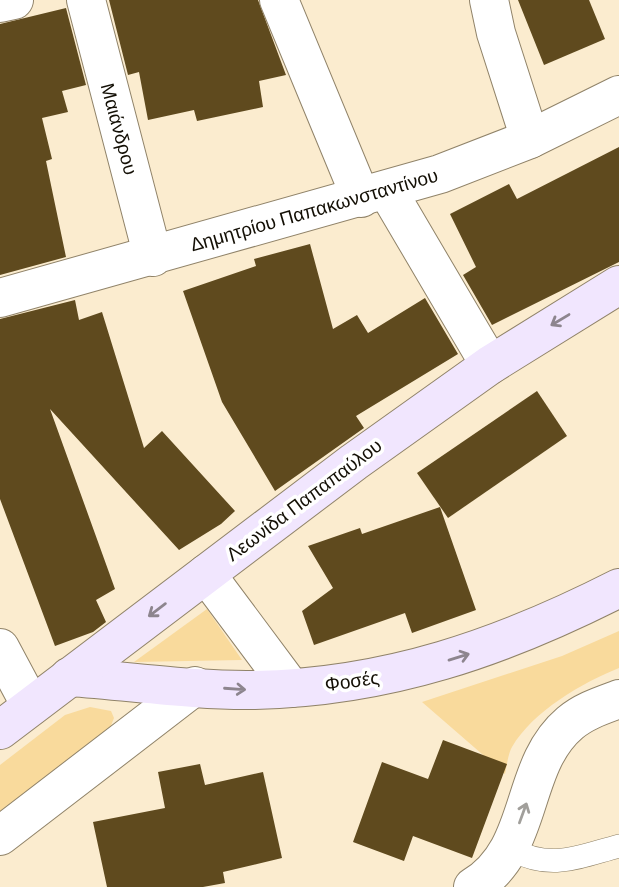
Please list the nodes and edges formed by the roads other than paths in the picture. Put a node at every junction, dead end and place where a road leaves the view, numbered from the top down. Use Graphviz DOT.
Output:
graph roads {
  1 [pos="15,0"];
  2 [pos="86,0"];
  3 [pos="279,0"];
  4 [pos="489,0"];
  5 [pos="0,3"];
  6 [pos="619,95"];
  7 [pos="530,139"];
  8 [pos="374,194"];
  9 [pos="153,257"];
  10 [pos="619,285"];
  11 [pos="0,298"];
  12 [pos="490,365"];
  13 [pos="206,574"];
  14 [pos="619,588"];
  15 [pos="0,648"];
  16 [pos="69,677"];
  17 [pos="195,686"];
  18 [pos="291,688"];
  19 [pos="619,699"];
  20 [pos="31,706"];
  21 [pos="0,730"];
  22 [pos="0,836"];
  23 [pos="619,846"];
  24 [pos="511,849"];
  25 [pos="473,887"];
  1 -- 5 [label="street"];
  2 -- 9 [label="street, Μαιάνδρου"];
  3 -- 8 [label="street"];
  4 -- 7 [label="street"];
  6 -- 7 [label="street, Δημητρίου Παπακωνσταντίνου"];
  7 -- 8 [label="street, Δημητρίου Παπακωνσταντίνου"];
  8 -- 9 [label="street, Δημητρίου Παπακωνσταντίνου"];
  8 -- 12 [label="street"];
  9 -- 11 [label="street, Δημητρίου Παπακωνσταντίνου"];
  10 -- 12 [label="main road, Λεωνίδα Παπαπαύλου, one-way"];
  12 -- 13 [label="main road, Λεωνίδα Παπαπαύλου"];
  13 -- 16 [label="main road, Λεωνίδα Παπαπαύλου, one-way"];
  13 -- 18 [label="street"];
  18 -- 14 [label="main road, Φοσές, one-way"];
  15 -- 20 [label="street"];
  16 -- 17 [label="main road, Φοσές"];
  16 -- 20 [label="main road, Λεωνίδα Παπαπαύλου"];
  17 -- 18 [label="main road, Φοσές, one-way"];
  17 -- 22 [label="street"];
  24 -- 19 [label="street, one-way"];
  20 -- 21 [label="main road, Λεωνίδα Παπαπαύλου"];
  23 -- 24 [label="lane"];
  24 -- 25 [label="street"];
}
